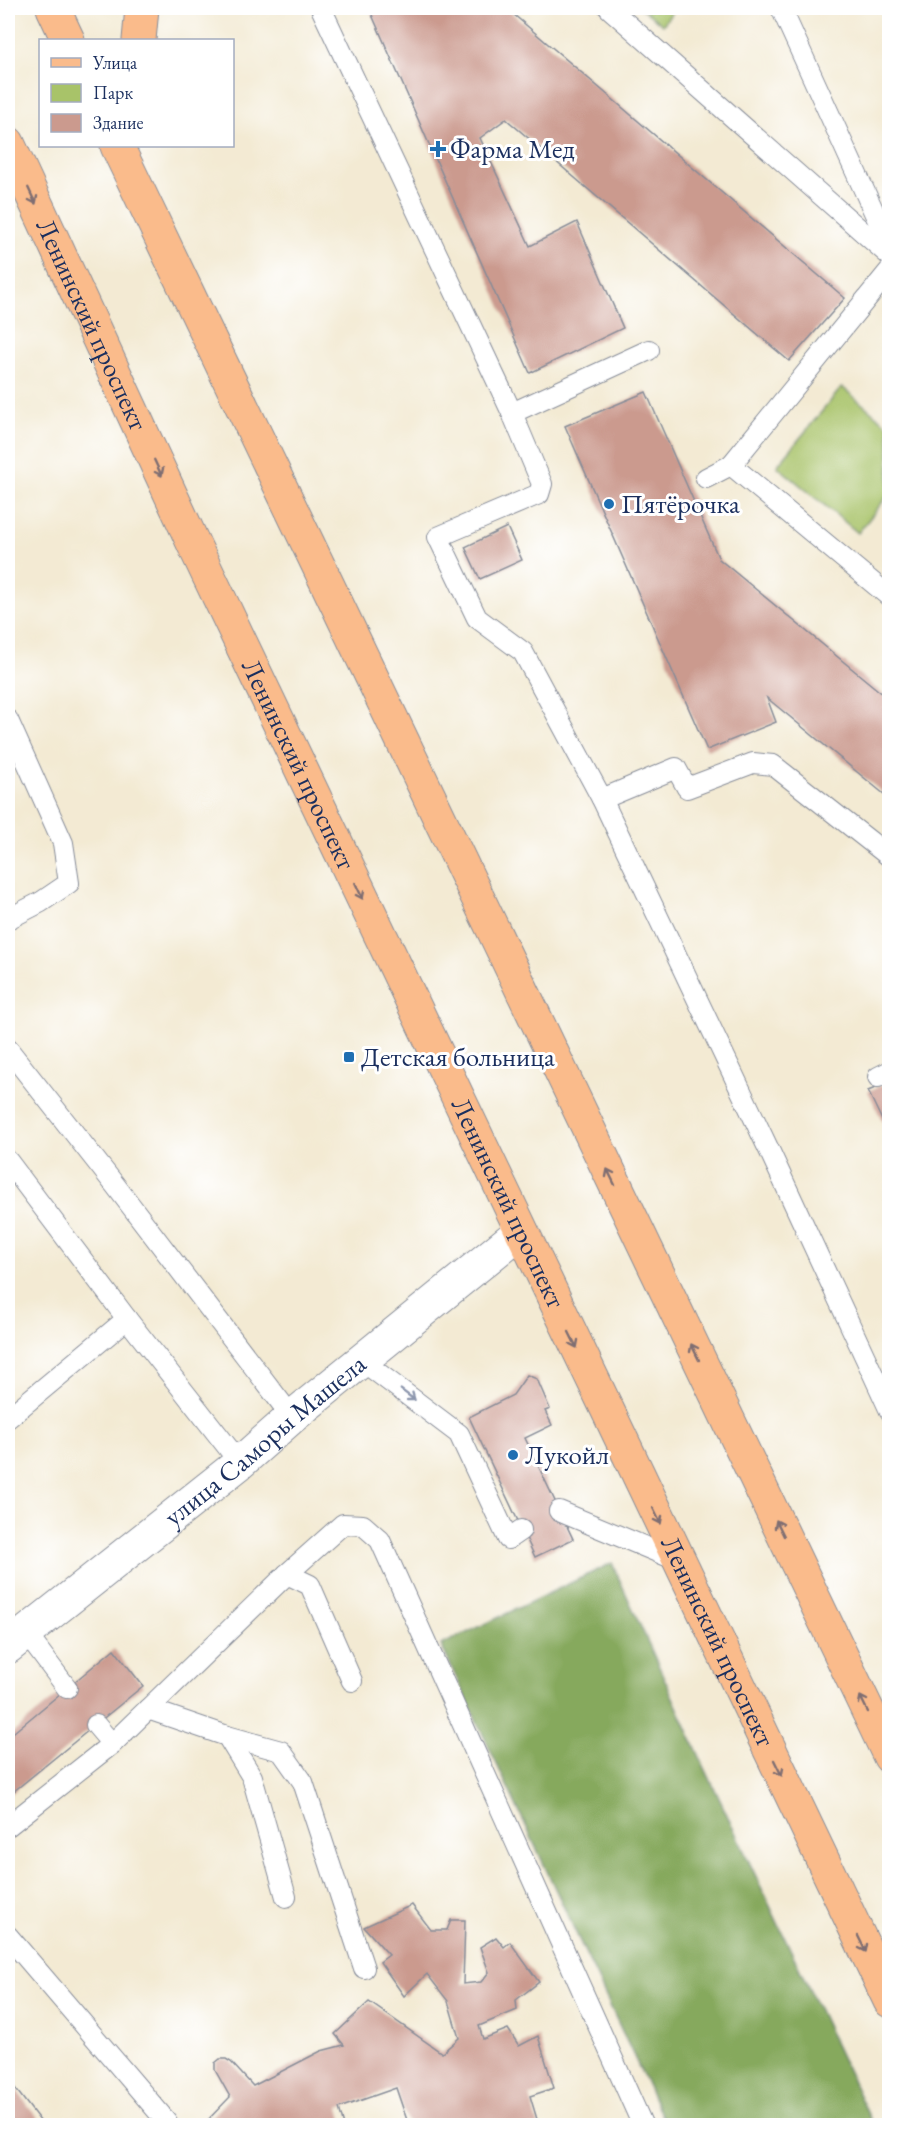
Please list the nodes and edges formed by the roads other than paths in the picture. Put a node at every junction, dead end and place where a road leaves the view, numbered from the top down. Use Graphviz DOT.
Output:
graph roads {
  1 [pos="53,8"];
  2 [pos="142,8"];
  3 [pos="321,8"];
  4 [pos="609,8"];
  5 [pos="781,8"];
  6 [pos="68,39"];
  7 [pos="139,39"];
  8 [pos="117,147"];
  9 [pos="139,147"];
  10 [pos="10,155"];
  11 [pos="145,206"];
  12 [pos="890,247"];
  13 [pos="890,256"];
  14 [pos="890,270"];
  15 [pos="649,350"];
  16 [pos="512,413"];
  17 [pos="731,465"];
  18 [pos="706,478"];
  19 [pos="890,597"];
  20 [pos="8,720"];
  21 [pos="602,799"];
  22 [pos="890,858"];
  23 [pos="8,919"];
  24 [pos="8,1049"];
  25 [pos="8,1161"];
  26 [pos="521,1231"];
  27 [pos="127,1319"];
  28 [pos="361,1359"];
  29 [pos="883,1382"];
  30 [pos="890,1411"];
  31 [pos="292,1416"];
  32 [pos="8,1418"];
  33 [pos="240,1463"];
  34 [pos="559,1511"];
  35 [pos="521,1530"];
  36 [pos="679,1561"];
  37 [pos="287,1574"];
  38 [pos="16,1640"];
  39 [pos="352,1681"];
  40 [pos="67,1688"];
  41 [pos="148,1709"];
  42 [pos="96,1725"];
  43 [pos="227,1736"];
  44 [pos="112,1744"];
  45 [pos="890,1757"];
  46 [pos="8,1826"];
  47 [pos="286,1897"];
  48 [pos="8,1936"];
  49 [pos="364,1968"];
  50 [pos="890,2001"];
  51 [pos="167,2122"];
  52 [pos="644,2126"];
  1 -- 6 [label="main road"];
  2 -- 7 [label="main road"];
  3 -- 16 [label="lane"];
  4 -- 13 [label="lane"];
  5 -- 12 [label="lane"];
  8 -- 11 [label="main road"];
  9 -- 11 [label="main road"];
  10 -- 26 [label="main road, Ленинский проспект, one-way"];
  45 -- 11 [label="main road, one-way"];
  14 -- 17 [label="lane"];
  15 -- 16 [label="lane"];
  16 -- 21 [label="lane"];
  17 -- 18 [label="lane"];
  17 -- 19 [label="lane"];
  20 -- 23 [label="lane"];
  21 -- 22 [label="lane"];
  21 -- 29 [label="lane"];
  24 -- 31 [label="lane"];
  25 -- 27 [label="lane"];
  26 -- 28 [label="street, улица Саморы Машела"];
  26 -- 36 [label="main road, Ленинский проспект, one-way"];
  27 -- 32 [label="lane"];
  27 -- 33 [label="lane"];
  28 -- 31 [label="street, улица Саморы Машела"];
  28 -- 35 [label="lane, one-way"];
  29 -- 30 [label="lane"];
  31 -- 33 [label="street, улица Саморы Машела"];
  33 -- 38 [label="street, улица Саморы Машела"];
  34 -- 36 [label="lane"];
  36 -- 50 [label="main road, Ленинский проспект, one-way"];
  37 -- 39 [label="lane"];
  37 -- 41 [label="lane"];
  37 -- 52 [label="lane"];
  38 -- 40 [label="lane"];
  41 -- 43 [label="lane"];
  41 -- 44 [label="lane"];
  42 -- 44 [label="lane"];
  43 -- 47 [label="lane"];
  43 -- 49 [label="lane"];
  44 -- 46 [label="lane"];
  48 -- 51 [label="lane"];
}
